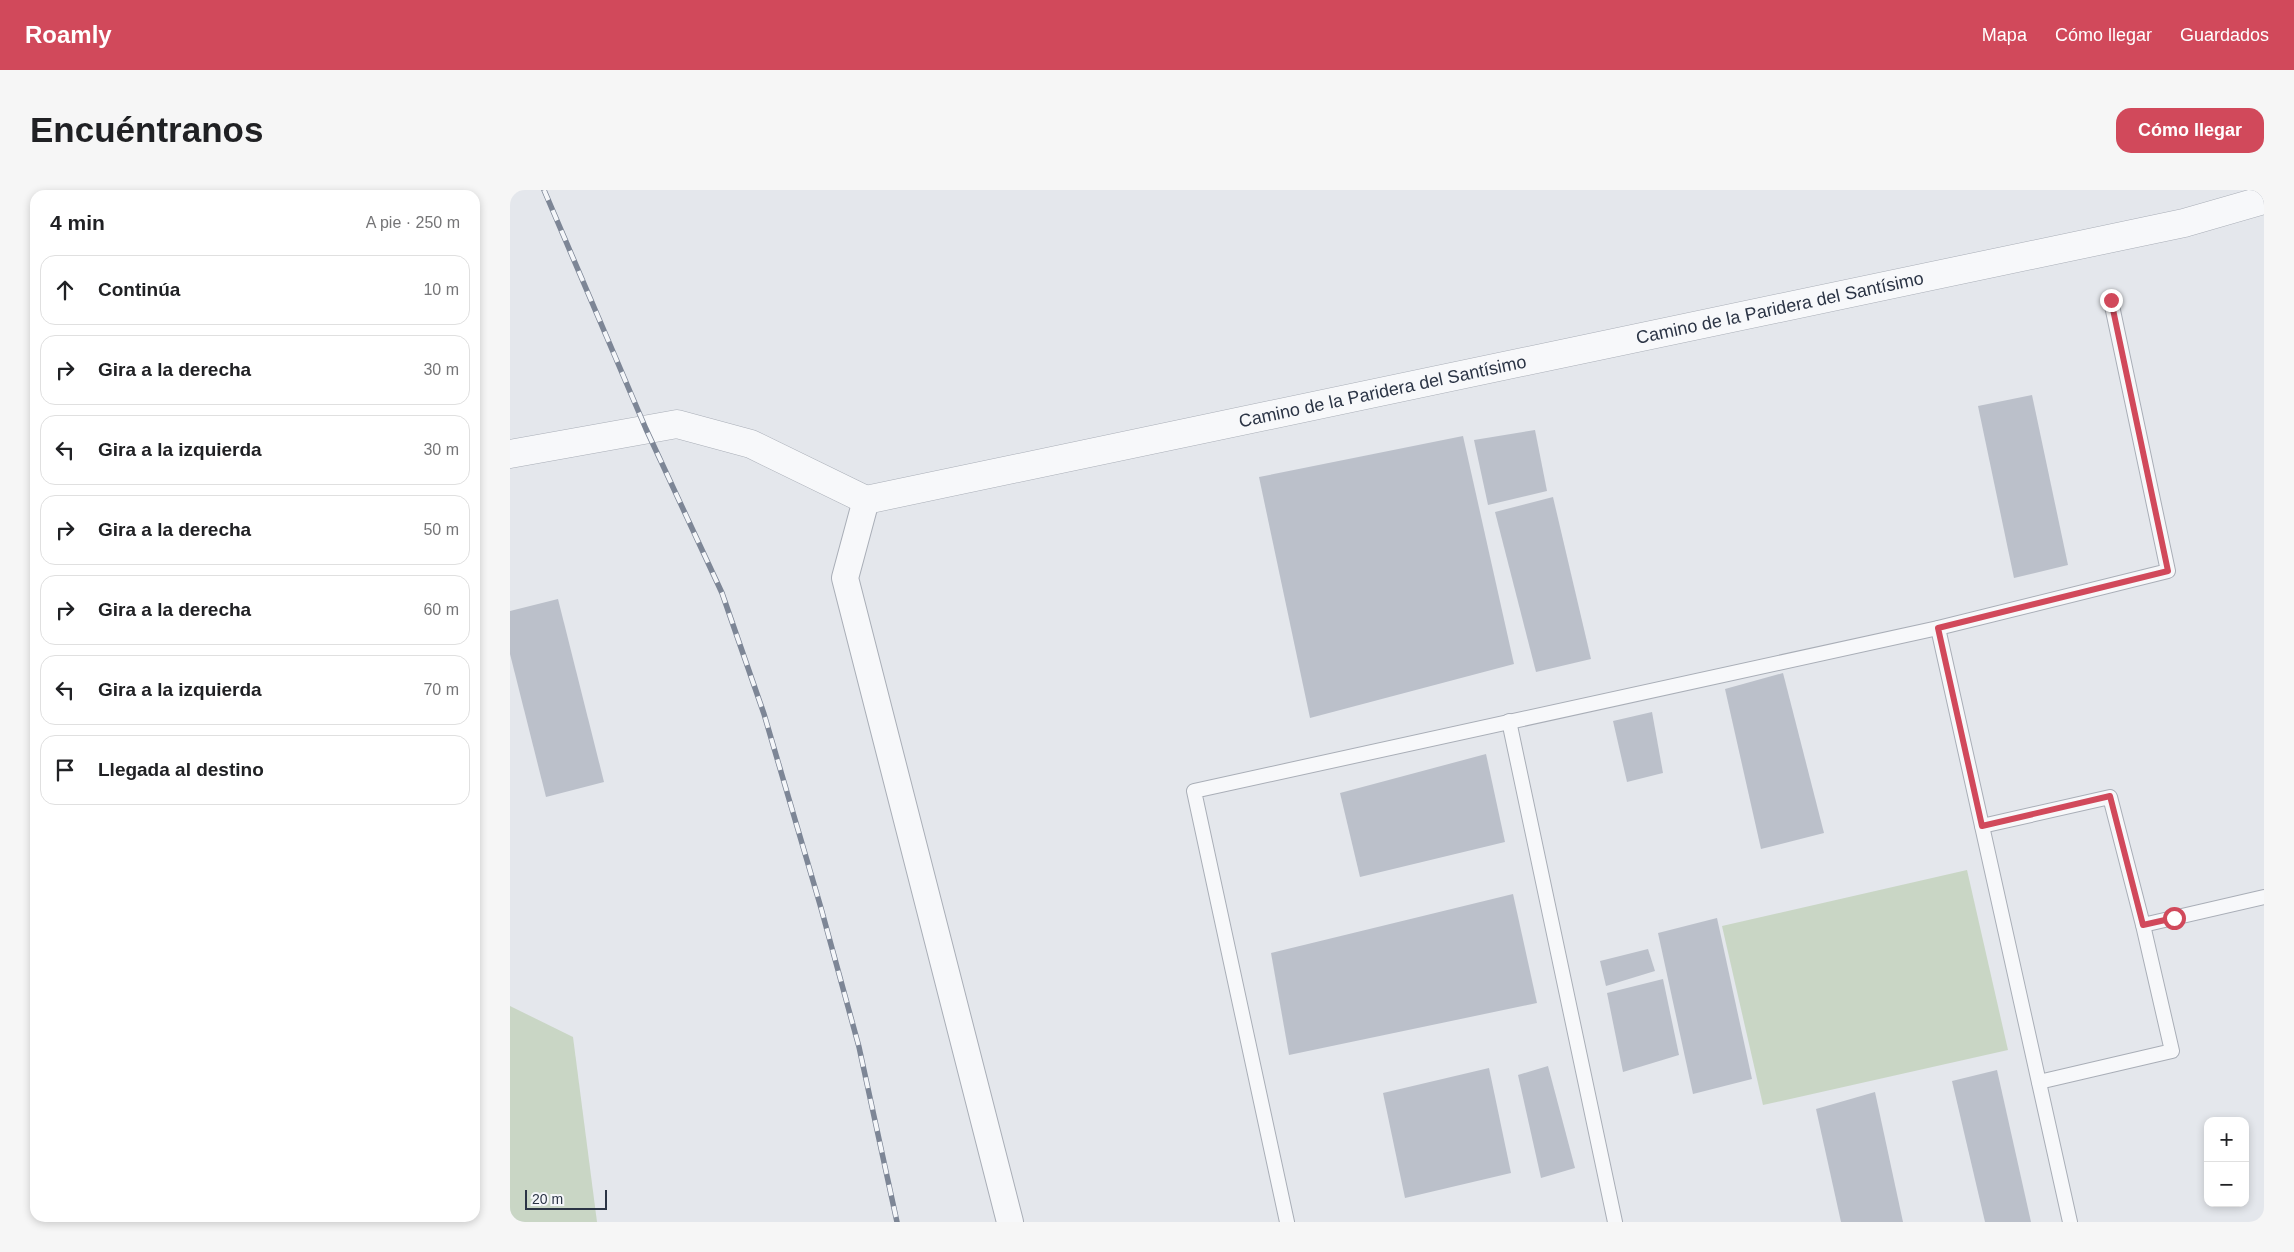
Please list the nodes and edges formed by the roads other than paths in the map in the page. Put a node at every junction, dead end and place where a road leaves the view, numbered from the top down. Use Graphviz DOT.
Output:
graph roads {
  1 [pos="2264,200"];
  2 [pos="2111,300"];
  3 [pos="510,454"];
  4 [pos="866,500"];
  5 [pos="1938,628"];
  6 [pos="1509,721"];
  7 [pos="1982,826"];
  8 [pos="2264,897"];
  9 [pos="2143,925"];
  10 [pos="2039,1082"];
  11 [pos="1010,1222"];
  12 [pos="1287,1222"];
  13 [pos="1615,1222"];
  14 [pos="2070,1222"];
  1 -- 4 [label="street, Camino de la Paridera del Santísimo"];
  2 -- 5 [label="lane"];
  3 -- 4 [label="street"];
  4 -- 11 [label="street"];
  5 -- 6 [label="lane"];
  5 -- 7 [label="lane"];
  6 -- 12 [label="lane"];
  6 -- 13 [label="lane"];
  7 -- 9 [label="lane"];
  7 -- 10 [label="lane"];
  8 -- 9 [label="lane"];
  9 -- 10 [label="lane"];
  10 -- 14 [label="lane"];
}
